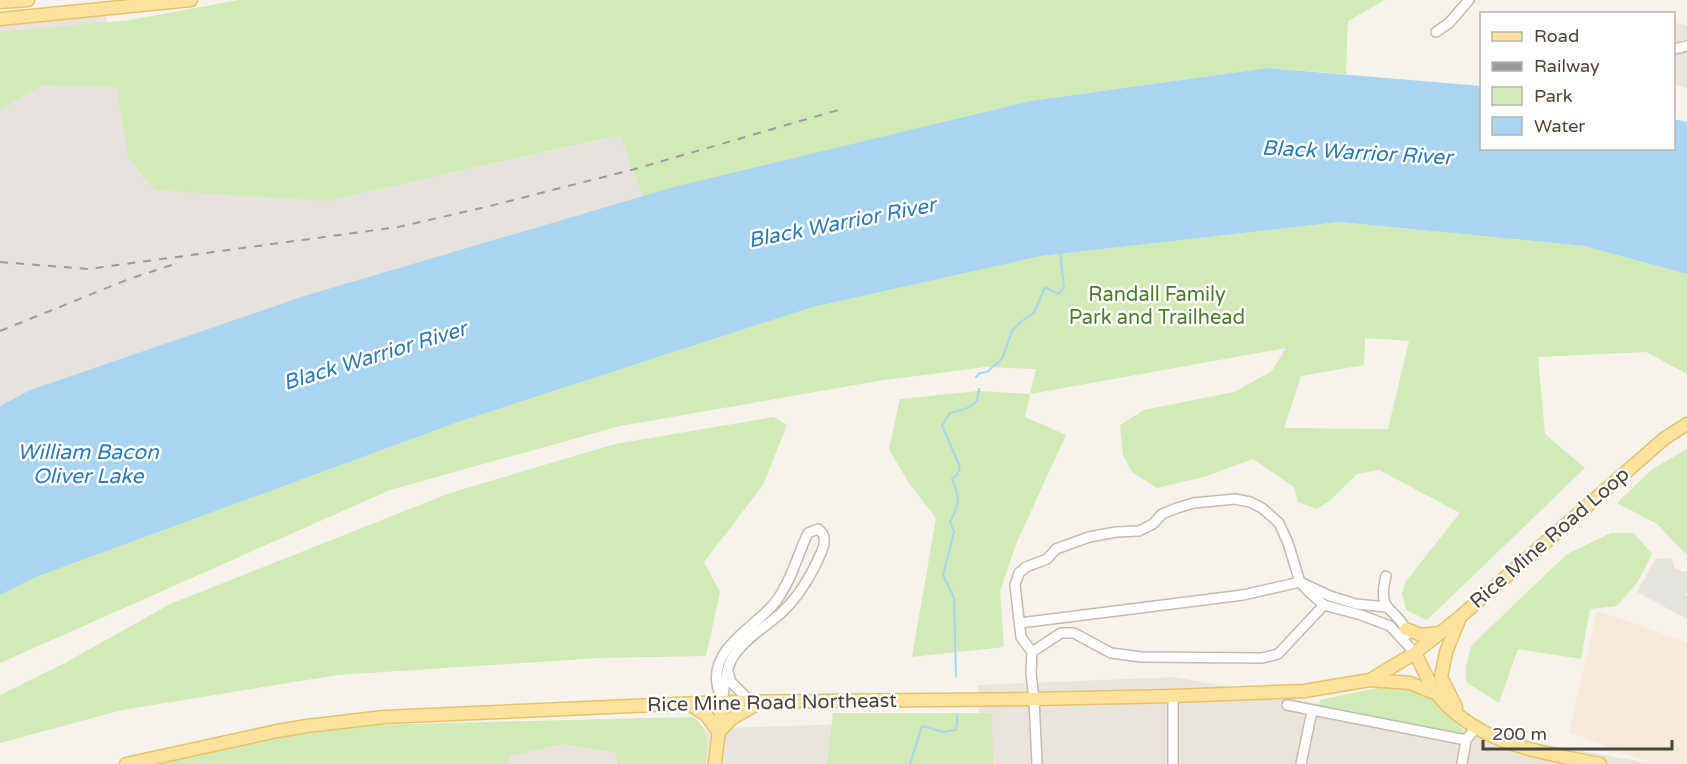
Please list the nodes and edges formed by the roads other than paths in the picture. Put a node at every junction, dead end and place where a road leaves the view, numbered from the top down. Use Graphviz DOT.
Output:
graph roads {
  1 [pos="28,0"];
  2 [pos="191,0"];
  3 [pos="1469,0"];
  4 [pos="0,2"];
  5 [pos="0,19"];
  6 [pos="1436,32"];
  7 [pos="1687,424"];
  8 [pos="1386,576"];
  9 [pos="1300,582"];
  10 [pos="1324,605"];
  11 [pos="1386,607"];
  12 [pos="1460,617"];
  13 [pos="1020,623"];
  14 [pos="1406,629"];
  15 [pos="1440,633"];
  16 [pos="1032,652"];
  17 [pos="1415,653"];
  18 [pos="727,670"];
  19 [pos="1370,680"];
  20 [pos="1437,694"];
  21 [pos="1173,696"];
  22 [pos="1034,699"];
  23 [pos="722,702"];
  24 [pos="756,702"];
  25 [pos="689,704"];
  26 [pos="1287,705"];
  27 [pos="1312,711"];
  28 [pos="1460,716"];
  29 [pos="1476,727"];
  30 [pos="719,732"];
  31 [pos="1466,740"];
  32 [pos="1572,761"];
  33 [pos="126,764"];
  34 [pos="716,764"];
  35 [pos="1036,764"];
  36 [pos="1173,764"];
  37 [pos="1301,764"];
  38 [pos="1462,764"];
  39 [pos="1600,764"];
  1 -- 4 [label="main road"];
  2 -- 5 [label="main road"];
  3 -- 6 [label="street"];
  7 -- 12 [label="main road, Rice Mine Road Loop"];
  8 -- 11 [label="street"];
  9 -- 10 [label="street"];
  9 -- 11 [label="street"];
  9 -- 13 [label="street"];
  9 -- 13 [label="street"];
  10 -- 16 [label="street"];
  10 -- 17 [label="street"];
  11 -- 14 [label="street"];
  12 -- 15 [label="main road, Rice Mine Road Loop"];
  12 -- 28 [label="main road"];
  13 -- 16 [label="street"];
  14 -- 15 [label="main road"];
  14 -- 17 [label="street"];
  15 -- 17 [label="main road, Rice Mine Road Loop"];
  16 -- 22 [label="street"];
  17 -- 19 [label="main road, Rice Mine Road Northeast"];
  17 -- 20 [label="main road"];
  18 -- 23 [label="street"];
  18 -- 23 [label="street"];
  18 -- 24 [label="street"];
  19 -- 20 [label="main road"];
  19 -- 21 [label="main road, Rice Mine Road Northeast"];
  20 -- 28 [label="main road"];
  21 -- 22 [label="main road, Rice Mine Road Northeast"];
  21 -- 36 [label="street"];
  22 -- 24 [label="main road, Rice Mine Road Northeast"];
  22 -- 35 [label="street"];
  23 -- 24 [label="main road, Rice Mine Road Northeast"];
  23 -- 25 [label="main road, Rice Mine Road Northeast"];
  23 -- 30 [label="main road"];
  24 -- 30 [label="main road"];
  25 -- 30 [label="main road"];
  25 -- 33 [label="main road, Rice Mine Road Northeast"];
  26 -- 27 [label="street"];
  27 -- 31 [label="street"];
  27 -- 37 [label="street"];
  28 -- 29 [label="main road"];
  29 -- 31 [label="street"];
  29 -- 32 [label="main road"];
  30 -- 34 [label="main road"];
  31 -- 38 [label="street"];
  32 -- 39 [label="main road"];
}
